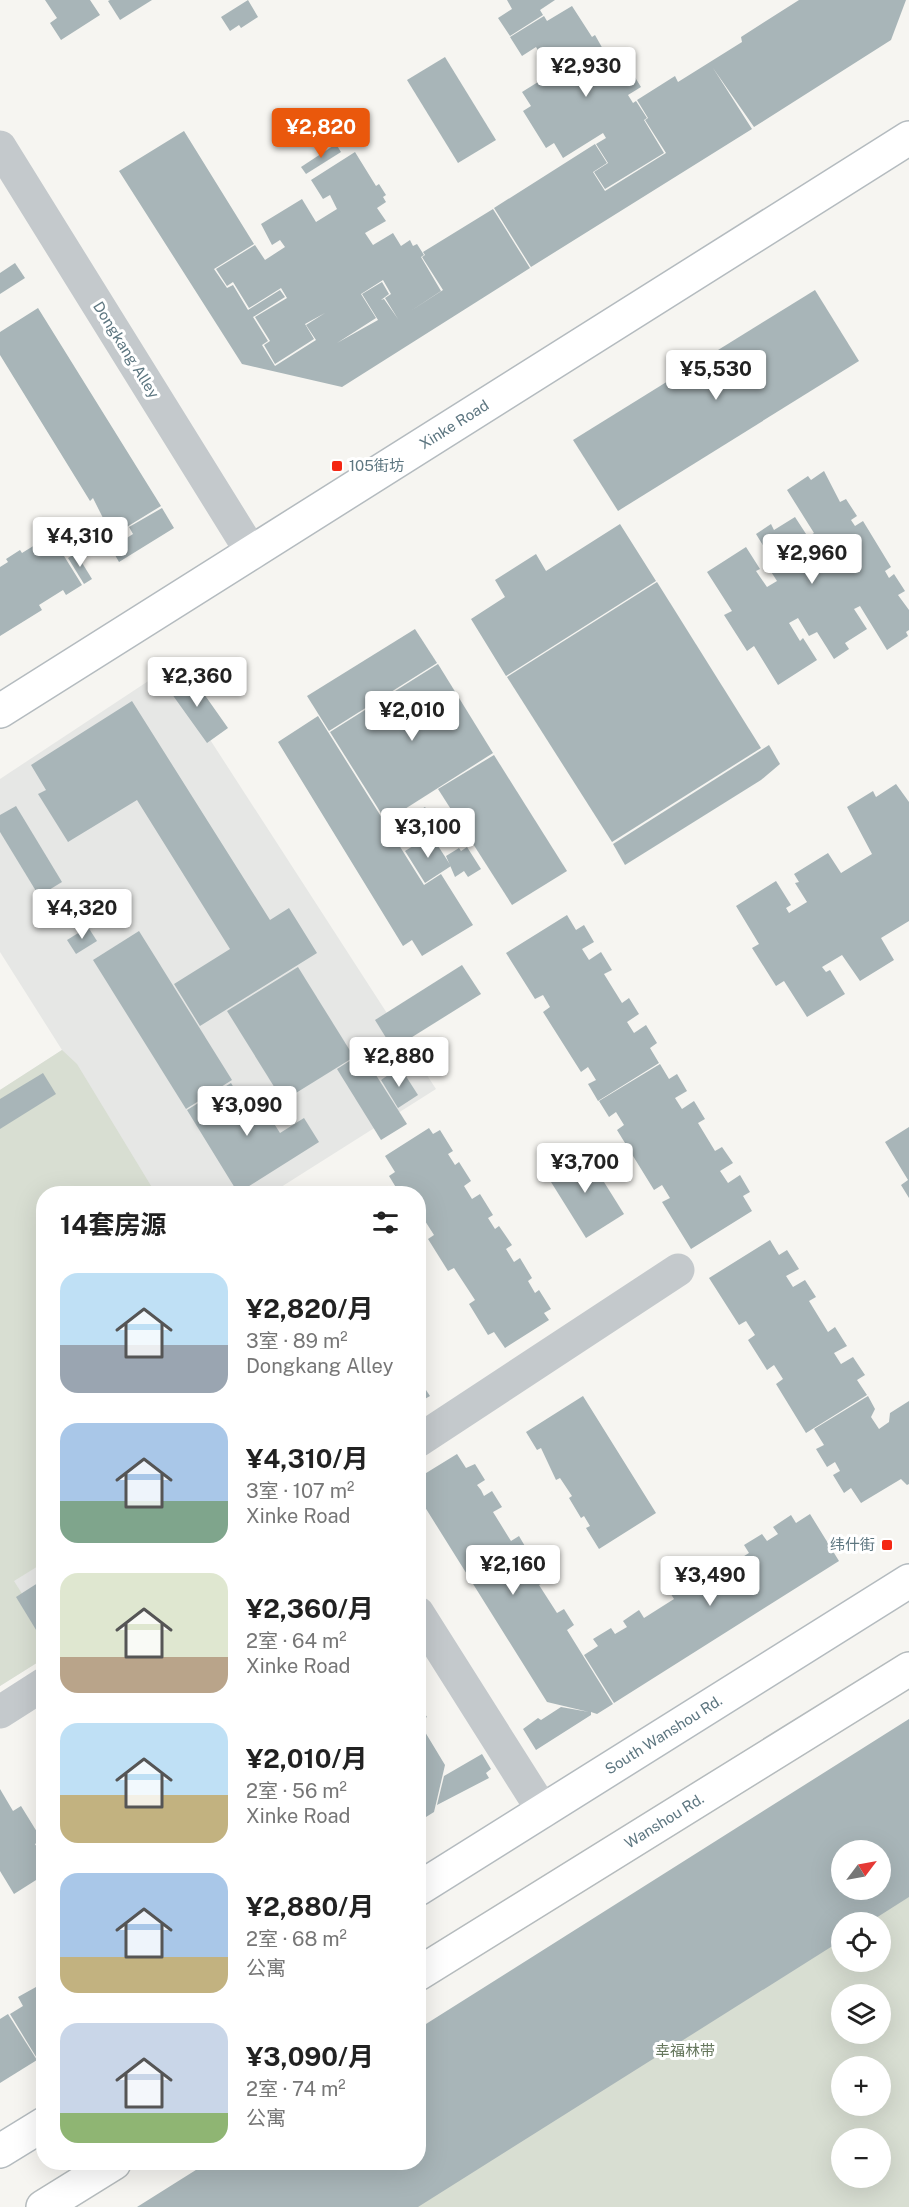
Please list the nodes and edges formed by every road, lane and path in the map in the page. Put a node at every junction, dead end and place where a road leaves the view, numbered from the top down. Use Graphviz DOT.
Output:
graph roads {
  1 [pos="909,138"];
  2 [pos="0,147"];
  3 [pos="252,553"];
  4 [pos="0,711"];
  5 [pos="678,1270"];
  6 [pos="426,1436"];
  7 [pos="909,1581"];
  8 [pos="426,1626"];
  9 [pos="909,1669"];
  10 [pos="36,1689"];
  11 [pos="0,1712"];
  12 [pos="543,1811"];
  13 [pos="426,1884"];
  14 [pos="426,1969"];
  15 [pos="36,2129"];
  16 [pos="0,2151"];
  17 [pos="94,2170"];
  18 [pos="102,2170"];
  19 [pos="71,2189"];
  20 [pos="43,2207"];
  1 -- 3 [label="main road, Xinke Road"];
  2 -- 3 [label="street, Dongkang Alley"];
  3 -- 4 [label="main road, Xinke Road"];
  5 -- 6 [label="street"];
  7 -- 12 [label="main road, South Wanshou Rd."];
  8 -- 12 [label="street"];
  9 -- 14 [label="main road, Wanshou Rd."];
  10 -- 11 [label="street"];
  12 -- 13 [label="main road, South Wanshou Rd."];
  15 -- 16 [label="main road"];
  17 -- 19 [label="main road"];
  18 -- 19 [label="main road"];
  19 -- 20 [label="main road"];
}
